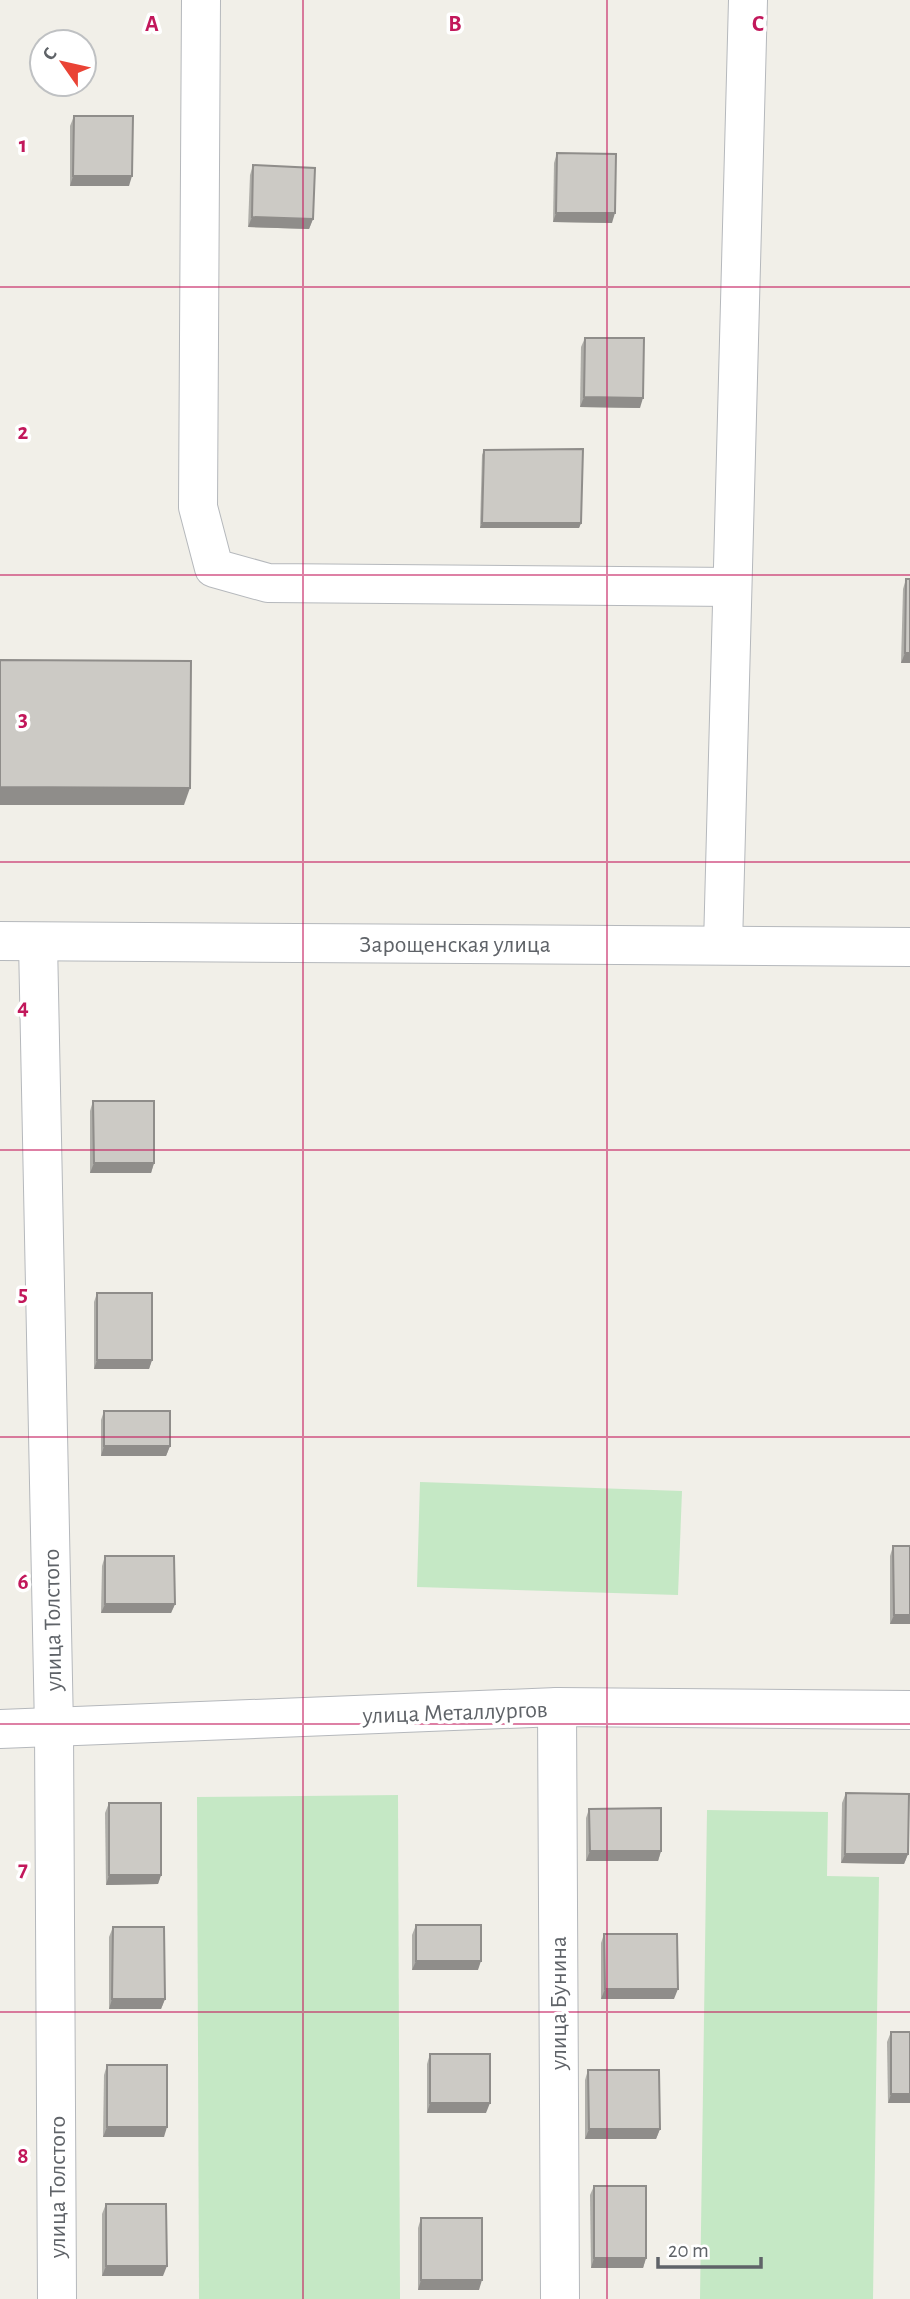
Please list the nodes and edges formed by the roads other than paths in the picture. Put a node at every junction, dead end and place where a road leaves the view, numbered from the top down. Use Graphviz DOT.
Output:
graph roads {
  1 [pos="201,0"];
  2 [pos="748,0"];
  3 [pos="732,587"];
  4 [pos="0,941"];
  5 [pos="38,942"];
  6 [pos="723,945"];
  7 [pos="910,947"];
  8 [pos="557,1707"];
  9 [pos="910,1710"];
  10 [pos="54,1728"];
  11 [pos="0,1729"];
  12 [pos="57,2299"];
  13 [pos="560,2299"];
  1 -- 3 [label="street"];
  2 -- 3 [label="street"];
  3 -- 6 [label="street"];
  4 -- 5 [label="street, Зарощенская улица"];
  5 -- 6 [label="street, Зарощенская улица"];
  5 -- 10 [label="street, улица Толстого"];
  6 -- 7 [label="street, Зарощенская улица"];
  8 -- 9 [label="street, улица Металлургов"];
  8 -- 10 [label="street, улица Металлургов"];
  8 -- 13 [label="street, улица Бунина"];
  10 -- 11 [label="street, улица Металлургов"];
  10 -- 12 [label="street, улица Толстого"];
}
